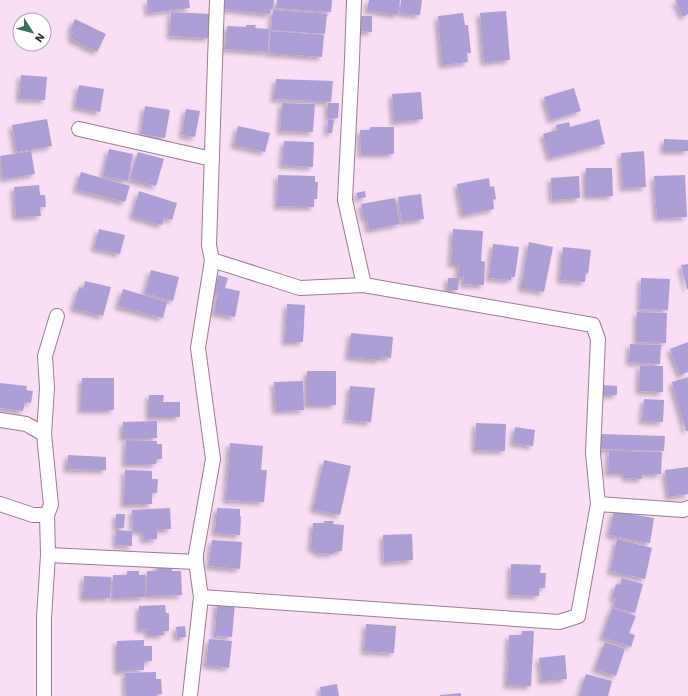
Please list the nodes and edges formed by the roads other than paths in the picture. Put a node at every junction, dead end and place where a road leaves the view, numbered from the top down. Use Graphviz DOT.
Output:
graph roads {
  1 [pos="217,0"];
  2 [pos="354,0"];
  3 [pos="78,128"];
  4 [pos="212,159"];
  5 [pos="212,260"];
  6 [pos="364,285"];
  7 [pos="57,316"];
  8 [pos="0,420"];
  9 [pos="44,434"];
  10 [pos="0,504"];
  11 [pos="598,504"];
  12 [pos="688,508"];
  13 [pos="46,515"];
  14 [pos="48,555"];
  15 [pos="196,562"];
  16 [pos="201,597"];
  17 [pos="44,696"];
  18 [pos="190,696"];
  1 -- 4 [label="street"];
  2 -- 6 [label="street"];
  3 -- 4 [label="street"];
  4 -- 5 [label="street"];
  5 -- 6 [label="street"];
  5 -- 15 [label="street"];
  6 -- 11 [label="street"];
  7 -- 9 [label="street"];
  8 -- 9 [label="street"];
  9 -- 13 [label="street"];
  10 -- 13 [label="street"];
  11 -- 12 [label="street"];
  11 -- 16 [label="street"];
  13 -- 14 [label="street"];
  14 -- 15 [label="street"];
  14 -- 17 [label="street"];
  15 -- 16 [label="street"];
  16 -- 18 [label="street"];
}
